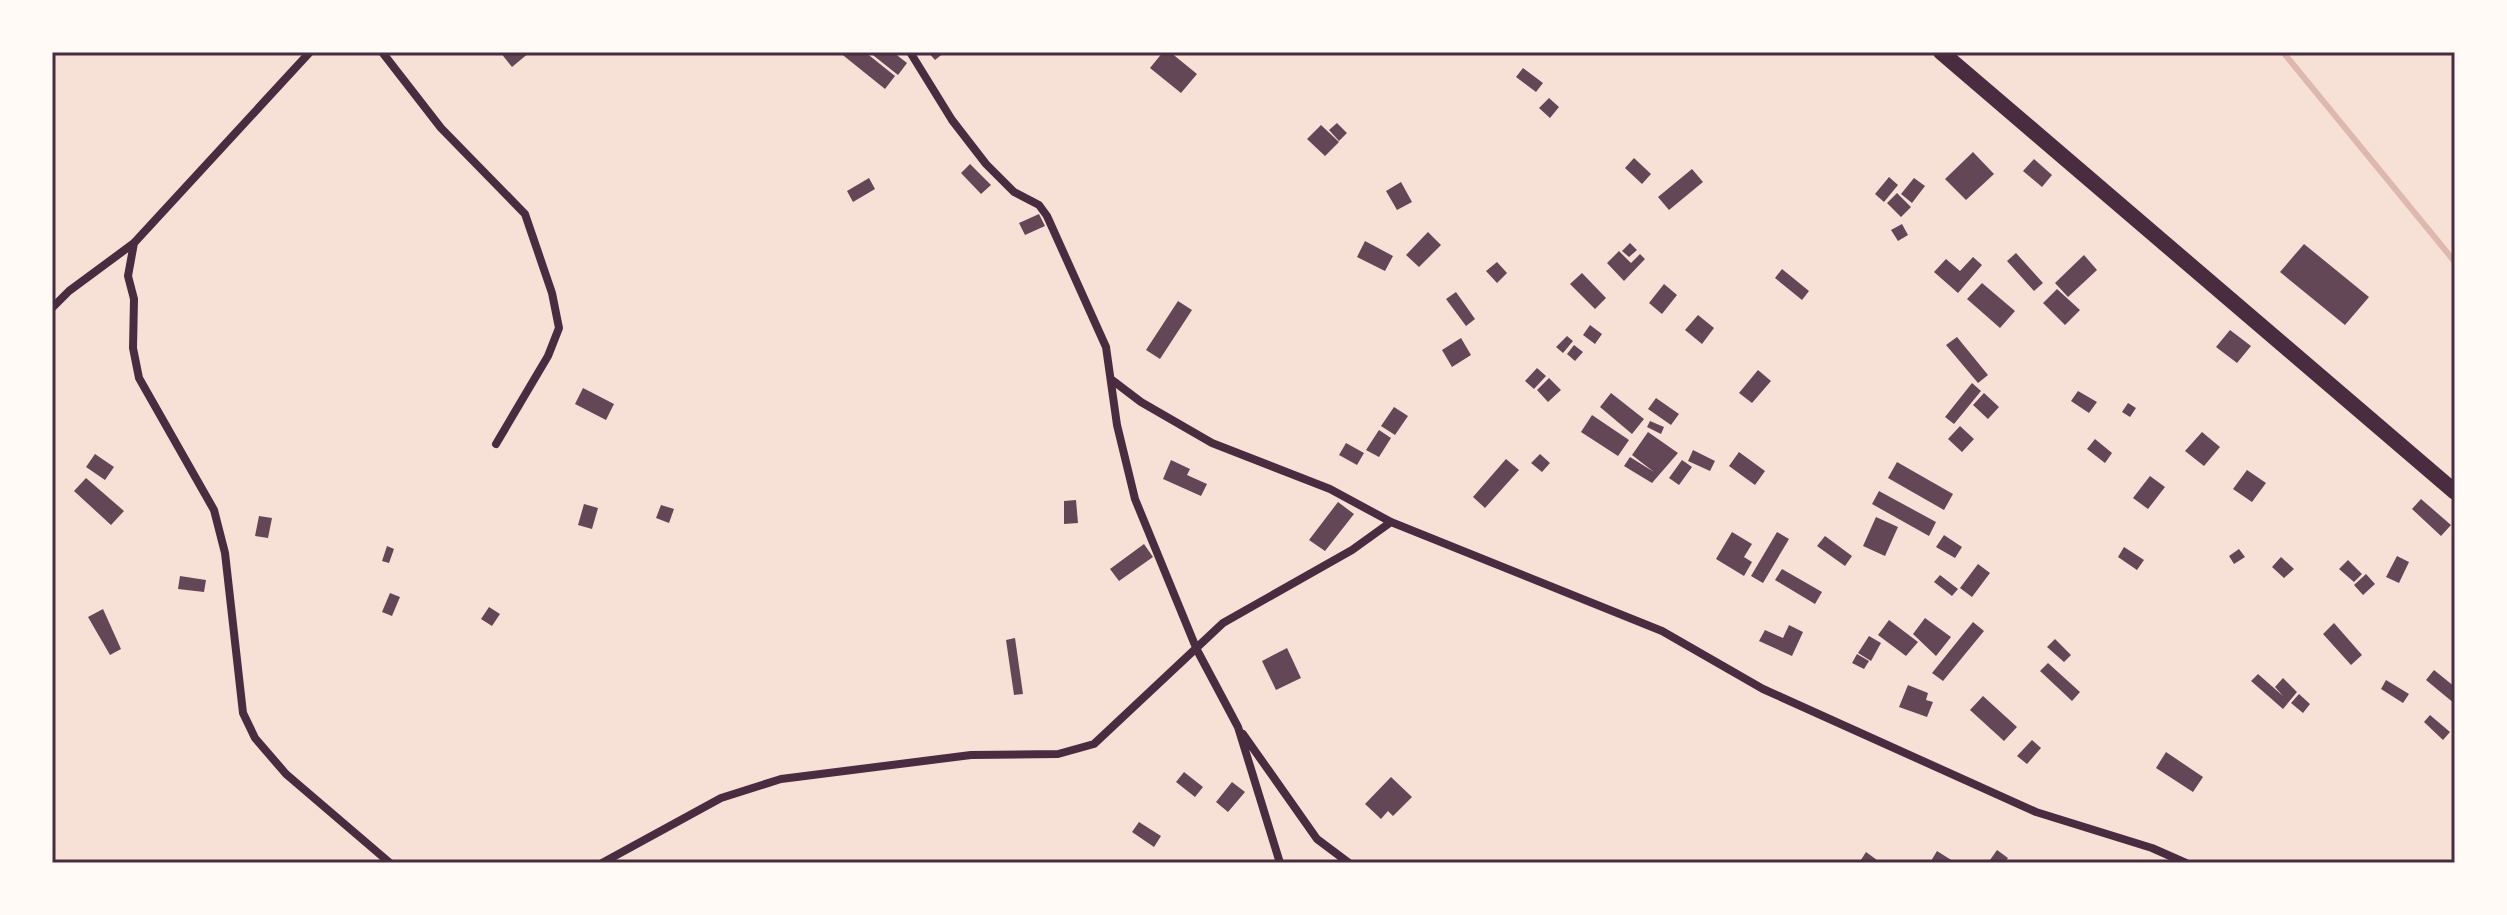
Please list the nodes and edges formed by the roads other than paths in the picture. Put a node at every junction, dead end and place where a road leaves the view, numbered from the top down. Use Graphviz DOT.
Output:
graph roads {
  1 [pos="310,52"];
  2 [pos="382,52"];
  3 [pos="910,52"];
  4 [pos="1941,52"];
  5 [pos="134,243"];
  6 [pos="52,308"];
  7 [pos="1112,380"];
  8 [pos="496,444"];
  9 [pos="2455,492"];
  10 [pos="1391,522"];
  11 [pos="1197,650"];
  12 [pos="1238,727"];
  13 [pos="390,863"];
  14 [pos="602,863"];
  15 [pos="1280,863"];
  16 [pos="1349,863"];
  17 [pos="2186,863"];
  1 -- 5 [label="street"];
  2 -- 8 [label="street"];
  3 -- 7 [label="street"];
  4 -- 9 [label="main road"];
  5 -- 6 [label="street"];
  5 -- 13 [label="street"];
  7 -- 10 [label="street"];
  7 -- 11 [label="street"];
  10 -- 11 [label="street"];
  10 -- 17 [label="street"];
  11 -- 12 [label="street"];
  11 -- 14 [label="street"];
  12 -- 15 [label="street"];
  12 -- 16 [label="street"];
}
